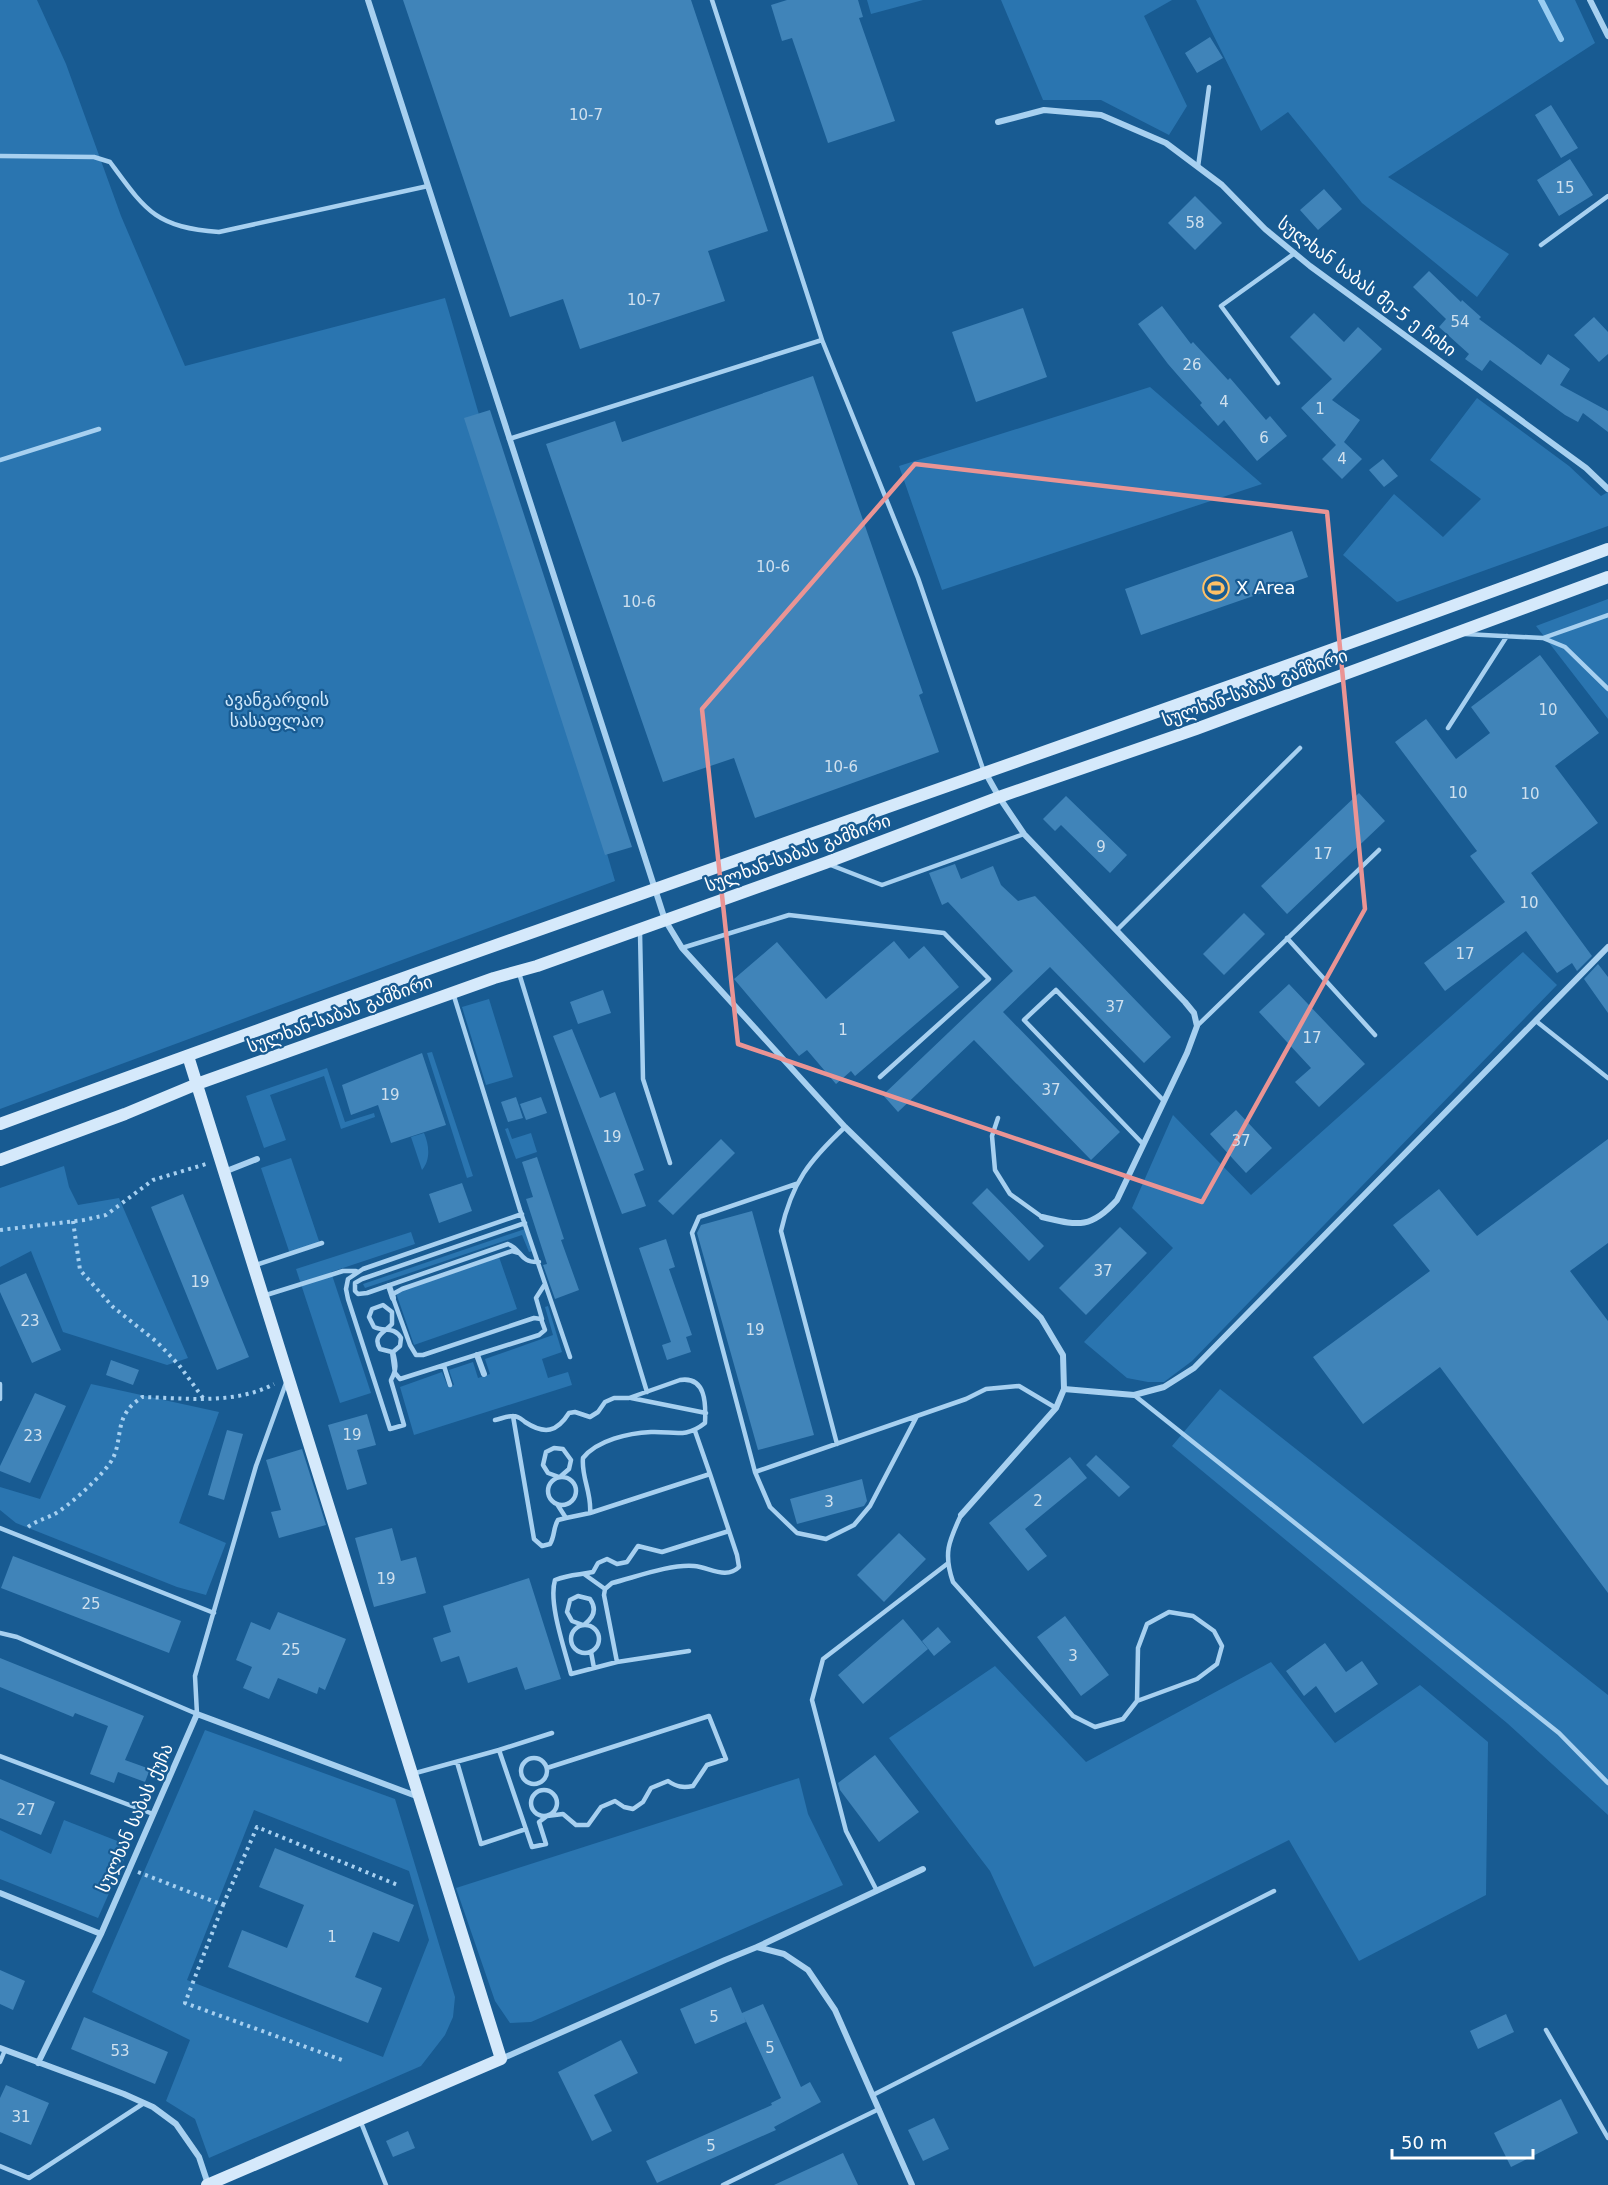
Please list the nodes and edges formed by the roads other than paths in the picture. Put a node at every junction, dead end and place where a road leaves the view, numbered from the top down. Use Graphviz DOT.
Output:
graph roads {
  1 [pos="368,0"];
  2 [pos="712,0"];
  3 [pos="1590,0"];
  4 [pos="1608,35"];
  5 [pos="1209,87"];
  6 [pos="998,122"];
  7 [pos="0,156"];
  8 [pos="1198,167"];
  9 [pos="428,186"];
  10 [pos="1608,196"];
  11 [pos="1541,245"];
  12 [pos="1295,254"];
  13 [pos="822,340"];
  14 [pos="1278,383"];
  15 [pos="99,429"];
  16 [pos="509,439"];
  17 [pos="0,460"];
  18 [pos="1608,489"];
  19 [pos="1608,549"];
  20 [pos="1608,577"];
  21 [pos="1608,615"];
  22 [pos="1460,633"];
  23 [pos="1507,636"];
  24 [pos="1543,638"];
  25 [pos="1608,689"];
  26 [pos="1448,728"];
  27 [pos="1300,748"];
  28 [pos="984,772"];
  29 [pos="999,797"];
  30 [pos="1024,834"];
  31 [pos="1379,850"];
  32 [pos="825,863"];
  33 [pos="655,889"];
  34 [pos="665,920"];
  35 [pos="640,930"];
  36 [pos="1116,930"];
  37 [pos="1287,938"];
  38 [pos="1608,947"];
  39 [pos="682,948"];
  40 [pos="518,970"];
  41 [pos="453,993"];
  42 [pos="1536,1021"];
  43 [pos="1197,1026"];
  44 [pos="1375,1035"];
  45 [pos="188,1056"];
  46 [pos="880,1077"];
  47 [pos="1608,1078"];
  48 [pos="197,1084"];
  49 [pos="1164,1101"];
  50 [pos="998,1118"];
  51 [pos="0,1124"];
  52 [pos="845,1127"];
  53 [pos="1143,1144"];
  54 [pos="257,1159"];
  55 [pos="0,1160"];
  56 [pos="670,1163"];
  57 [pos="222,1166"];
  58 [pos="796,1184"];
  59 [pos="522,1214"];
  60 [pos="1042,1217"];
  61 [pos="525,1223"];
  62 [pos="448,1240"];
  63 [pos="322,1243"];
  64 [pos="451,1248"];
  65 [pos="519,1253"];
  66 [pos="538,1262"];
  67 [pos="254,1266"];
  68 [pos="357,1272"];
  69 [pos="545,1284"];
  70 [pos="389,1286"];
  71 [pos="263,1296"];
  72 [pos="393,1298"];
  73 [pos="543,1322"];
  74 [pos="386,1329"];
  75 [pos="477,1355"];
  76 [pos="570,1357"];
  77 [pos="444,1366"];
  78 [pos="483,1374"];
  79 [pos="395,1375"];
  80 [pos="288,1377"];
  81 [pos="0,1384"];
  82 [pos="450,1385"];
  83 [pos="1064,1389"];
  84 [pos="647,1392"];
  85 [pos="1134,1395"];
  86 [pos="629,1398"];
  87 [pos="0,1399"];
  88 [pos="1056,1408"];
  89 [pos="706,1413"];
  90 [pos="513,1416"];
  91 [pos="917,1416"];
  92 [pos="495,1420"];
  93 [pos="695,1431"];
  94 [pos="837,1444"];
  95 [pos="755,1472"];
  96 [pos="710,1473"];
  97 [pos="560,1477"];
  98 [pos="557,1504"];
  99 [pos="590,1513"];
  100 [pos="961,1515"];
  101 [pos="566,1518"];
  102 [pos="0,1527"];
  103 [pos="729,1531"];
  104 [pos="946,1564"];
  105 [pos="584,1574"];
  106 [pos="605,1589"];
  107 [pos="214,1613"];
  108 [pos="584,1624"];
  109 [pos="0,1633"];
  110 [pos="689,1651"];
  111 [pos="591,1652"];
  112 [pos="617,1662"];
  113 [pos="594,1668"];
  114 [pos="1137,1701"];
  115 [pos="197,1714"];
  116 [pos="552,1733"];
  117 [pos="499,1750"];
  118 [pos="0,1756"];
  119 [pos="457,1762"];
  120 [pos="547,1768"];
  121 [pos="412,1774"];
  122 [pos="1608,1783"];
  123 [pos="420,1797"];
  124 [pos="153,1814"];
  125 [pos="547,1816"];
  126 [pos="526,1829"];
  127 [pos="923,1869"];
  128 [pos="877,1891"];
  129 [pos="1274,1891"];
  130 [pos="0,1893"];
  131 [pos="101,1934"];
  132 [pos="757,1947"];
  133 [pos="1546,2030"];
  134 [pos="2,2049"];
  135 [pos="501,2060"];
  136 [pos="0,2062"];
  137 [pos="38,2063"];
  138 [pos="873,2095"];
  139 [pos="144,2103"];
  140 [pos="879,2109"];
  141 [pos="360,2120"];
  142 [pos="1608,2138"];
  143 [pos="0,2166"];
  144 [pos="208,2185"];
  145 [pos="386,2185"];
  146 [pos="723,2185"];
  147 [pos="912,2185"];
  1 -- 9 [label="street"];
  2 -- 13 [label="lane"];
  3 -- 4 [label="street"];
  5 -- 8 [label="lane"];
  6 -- 8 [label="street, სულხან საბას მე-5 ე ჩიხი"];
  7 -- 9 [label="lane"];
  8 -- 12 [label="street, სულხან საბას მე-5 ე ჩიხი"];
  9 -- 16 [label="street"];
  10 -- 11 [label="lane"];
  12 -- 14 [label="lane"];
  12 -- 18 [label="street, სულხან საბას მე-5 ე ჩიხი"];
  13 -- 16 [label="lane"];
  13 -- 28 [label="lane"];
  15 -- 17 [label="lane"];
  16 -- 33 [label="street"];
  19 -- 28 [label="main road, სულხან-საბას გამზირი"];
  20 -- 22 [label="main road, სულხან-საბას გამზირი"];
  21 -- 24 [label="lane"];
  22 -- 23 [label="lane"];
  22 -- 29 [label="main road, სულხან-საბას გამზირი"];
  23 -- 24 [label="lane"];
  23 -- 26 [label="lane"];
  24 -- 25 [label="lane"];
  27 -- 36 [label="lane"];
  28 -- 29 [label="street"];
  28 -- 33 [label="main road, სულხან-საბას გამზირი"];
  29 -- 30 [label="street"];
  29 -- 32 [label="main road, სულხან-საბას გამზირი"];
  30 -- 32 [label="lane"];
  30 -- 36 [label="street"];
  31 -- 37 [label="lane"];
  32 -- 34 [label="main road, სულხან-საბას გამზირი"];
  33 -- 34 [label="street"];
  33 -- 45 [label="main road, სულხან-საბას გამზირი"];
  34 -- 35 [label="main road, სულხან-საბას გამზირი"];
  34 -- 39 [label="street"];
  35 -- 40 [label="main road, სულხან-საბას გამზირი"];
  35 -- 56 [label="lane"];
  36 -- 43 [label="street"];
  37 -- 43 [label="lane"];
  37 -- 44 [label="lane"];
  38 -- 42 [label="street"];
  39 -- 46 [label="lane"];
  39 -- 52 [label="street"];
  40 -- 41 [label="main road, სულხან-საბას გამზირი"];
  40 -- 84 [label="lane"];
  41 -- 48 [label="main road, სულხან-საბას გამზირი"];
  41 -- 59 [label="lane"];
  42 -- 47 [label="lane"];
  42 -- 85 [label="street"];
  43 -- 49 [label="street"];
  45 -- 48 [label="main road"];
  45 -- 51 [label="main road, სულხან-საბას გამზირი"];
  48 -- 55 [label="main road, სულხან-საბას გამზირი"];
  48 -- 57 [label="main road"];
  49 -- 53 [label="street"];
  49 -- 53 [label="lane"];
  50 -- 60 [label="lane"];
  52 -- 58 [label="lane"];
  52 -- 83 [label="street"];
  53 -- 60 [label="street"];
  54 -- 57 [label="street"];
  57 -- 67 [label="main road"];
  58 -- 94 [label="lane"];
  58 -- 95 [label="lane"];
  59 -- 61 [label="lane"];
  59 -- 62 [label="lane"];
  61 -- 64 [label="lane"];
  61 -- 66 [label="lane"];
  62 -- 64 [label="lane"];
  62 -- 68 [label="lane"];
  63 -- 67 [label="lane"];
  64 -- 70 [label="lane"];
  65 -- 66 [label="lane"];
  65 -- 70 [label="lane"];
  65 -- 72 [label="lane"];
  66 -- 69 [label="lane"];
  67 -- 71 [label="main road"];
  68 -- 71 [label="lane"];
  68 -- 79 [label="lane"];
  69 -- 73 [label="lane"];
  69 -- 76 [label="lane"];
  70 -- 72 [label="street"];
  71 -- 80 [label="main road"];
  72 -- 73 [label="lane"];
  73 -- 75 [label="lane"];
  74 -- 74 [label="lane"];
  74 -- 79 [label="lane"];
  74 -- 79 [label="lane"];
  75 -- 77 [label="lane"];
  75 -- 78 [label="street"];
  77 -- 79 [label="lane"];
  77 -- 82 [label="lane"];
  80 -- 107 [label="lane"];
  80 -- 121 [label="main road"];
  81 -- 87 [label="lane"];
  83 -- 85 [label="street"];
  83 -- 88 [label="street"];
  84 -- 86 [label="lane"];
  84 -- 89 [label="lane"];
  85 -- 122 [label="lane"];
  86 -- 89 [label="lane"];
  86 -- 90 [label="lane"];
  88 -- 91 [label="lane"];
  88 -- 100 [label="street"];
  89 -- 93 [label="lane"];
  90 -- 92 [label="lane"];
  90 -- 101 [label="lane"];
  91 -- 94 [label="lane"];
  91 -- 95 [label="lane"];
  93 -- 96 [label="lane"];
  93 -- 99 [label="lane"];
  94 -- 95 [label="lane"];
  96 -- 99 [label="lane"];
  96 -- 103 [label="lane"];
  97 -- 97 [label="lane"];
  97 -- 98 [label="lane"];
  97 -- 98 [label="lane"];
  98 -- 101 [label="lane"];
  99 -- 101 [label="lane"];
  100 -- 104 [label="lane"];
  102 -- 107 [label="lane"];
  103 -- 105 [label="lane"];
  103 -- 106 [label="lane"];
  104 -- 114 [label="lane"];
  104 -- 128 [label="lane"];
  105 -- 106 [label="lane"];
  105 -- 113 [label="lane"];
  106 -- 112 [label="lane"];
  107 -- 115 [label="lane"];
  108 -- 108 [label="lane"];
  108 -- 111 [label="lane"];
  108 -- 111 [label="lane"];
  109 -- 115 [label="lane"];
  110 -- 112 [label="lane"];
  111 -- 113 [label="lane"];
  112 -- 113 [label="lane"];
  114 -- 114 [label="lane"];
  115 -- 123 [label="street"];
  115 -- 124 [label="street, სულხან საბას ქუჩა"];
  116 -- 117 [label="lane"];
  117 -- 119 [label="lane"];
  117 -- 126 [label="lane"];
  118 -- 124 [label="lane"];
  119 -- 121 [label="lane"];
  119 -- 126 [label="lane"];
  120 -- 120 [label="lane"];
  120 -- 125 [label="lane"];
  121 -- 123 [label="main road"];
  123 -- 135 [label="main road"];
  124 -- 131 [label="street, სულხან საბას ქუჩა"];
  125 -- 125 [label="lane"];
  125 -- 126 [label="lane"];
  127 -- 128 [label="street"];
  128 -- 132 [label="street"];
  129 -- 138 [label="lane"];
  130 -- 131 [label="street"];
  131 -- 137 [label="street, სულხან საბას ქუჩა"];
  132 -- 135 [label="street"];
  132 -- 138 [label="street"];
  133 -- 142 [label="lane"];
  134 -- 136 [label="lane"];
  134 -- 137 [label="street"];
  135 -- 141 [label="main road"];
  137 -- 139 [label="street"];
  138 -- 140 [label="street"];
  139 -- 143 [label="lane"];
  139 -- 144 [label="street"];
  140 -- 146 [label="lane"];
  140 -- 147 [label="street"];
  141 -- 144 [label="main road"];
  141 -- 145 [label="lane"];
}
